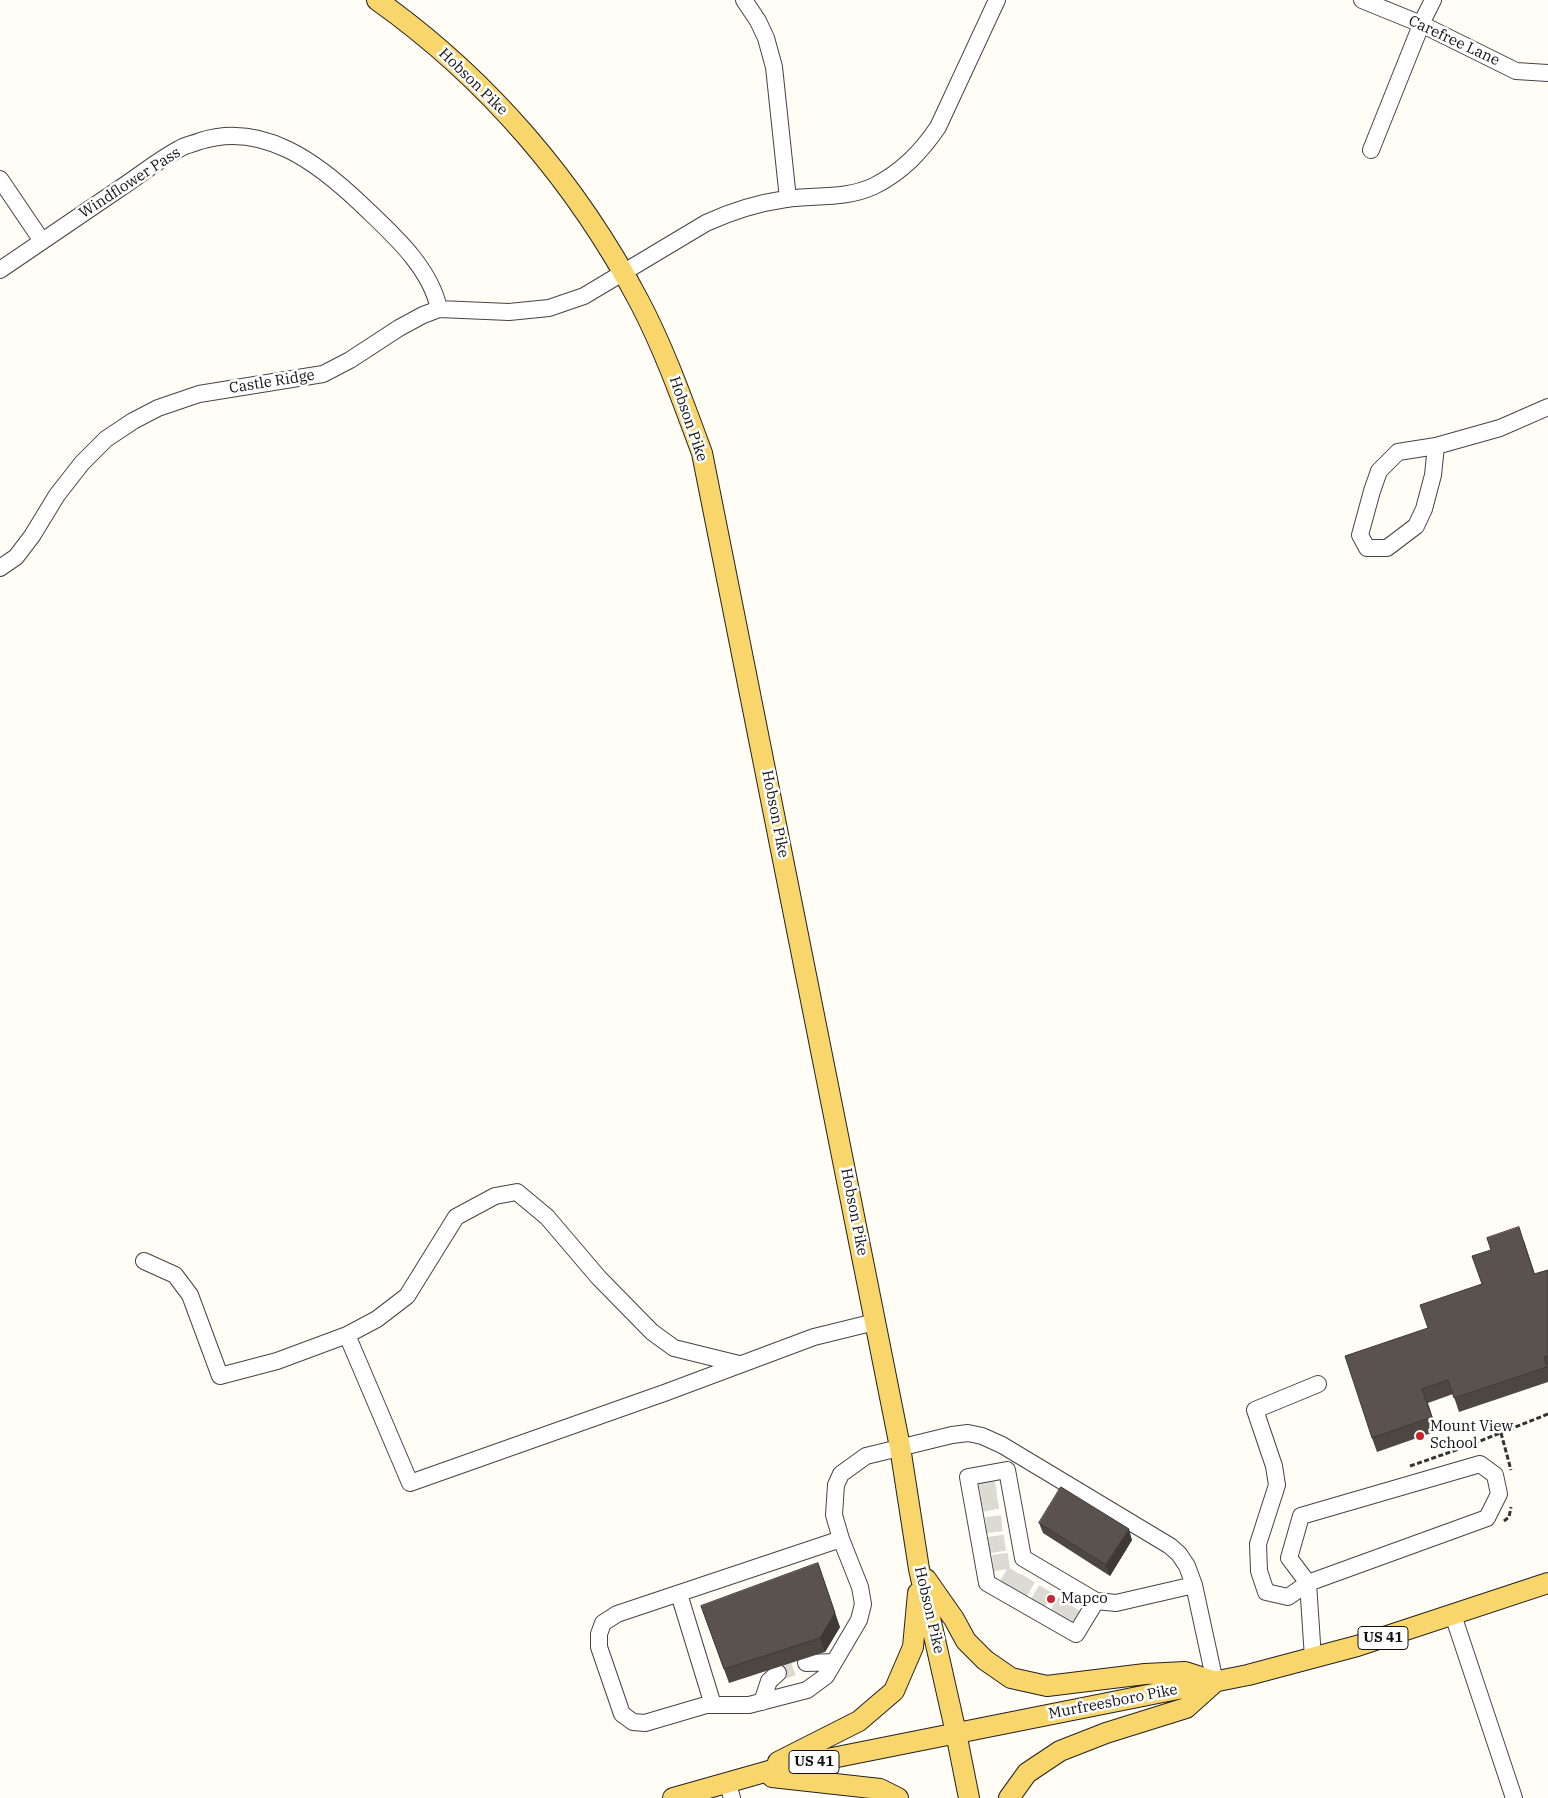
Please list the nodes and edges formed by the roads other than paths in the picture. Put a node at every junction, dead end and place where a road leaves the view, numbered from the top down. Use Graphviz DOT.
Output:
graph roads {
  1 [pos="377,0"];
  2 [pos="997,0"];
  3 [pos="1362,0"];
  4 [pos="1432,0"];
  5 [pos="748,1"];
  6 [pos="1421,24"];
  7 [pos="1548,73"];
  8 [pos="1371,150"];
  9 [pos="0,179"];
  10 [pos="788,199"];
  11 [pos="42,241"];
  12 [pos="0,270"];
  13 [pos="623,273"];
  14 [pos="439,309"];
  15 [pos="1548,407"];
  16 [pos="1436,446"];
  17 [pos="0,568"];
  18 [pos="144,1261"];
  19 [pos="875,1322"];
  20 [pos="347,1335"];
  21 [pos="739,1364"];
  22 [pos="1318,1384"];
  23 [pos="1002,1445"];
  24 [pos="900,1447"];
  25 [pos="1006,1488"];
  26 [pos="841,1539"];
  27 [pos="919,1569"];
  28 [pos="1308,1583"];
  29 [pos="1548,1583"];
  30 [pos="1194,1585"];
  31 [pos="679,1594"];
  32 [pos="1081,1597"];
  33 [pos="1452,1614"];
  34 [pos="1313,1658"];
  35 [pos="834,1662"];
  36 [pos="806,1663"];
  37 [pos="778,1673"];
  38 [pos="1215,1682"];
  39 [pos="762,1702"];
  40 [pos="713,1705"];
  41 [pos="956,1733"];
  42 [pos="752,1776"];
  43 [pos="730,1790"];
  44 [pos="673,1798"];
  45 [pos="898,1798"];
  46 [pos="969,1798"];
  47 [pos="1009,1798"];
  48 [pos="1514,1798"];
  1 -- 13 [label="main road, Hobson Pike"];
  2 -- 10 [label="street, Castle Ridge"];
  3 -- 6 [label="street, Carefree Lane"];
  4 -- 6 [label="street"];
  5 -- 10 [label="street"];
  6 -- 7 [label="street, Carefree Lane"];
  6 -- 8 [label="street"];
  9 -- 11 [label="street"];
  10 -- 13 [label="street, Castle Ridge"];
  11 -- 12 [label="street, Windflower Pass"];
  11 -- 14 [label="street, Windflower Pass"];
  13 -- 14 [label="street, Castle Ridge"];
  13 -- 19 [label="main road, Hobson Pike"];
  14 -- 17 [label="street, Castle Ridge"];
  15 -- 16 [label="street"];
  16 -- 16 [label="street"];
  18 -- 20 [label="street"];
  19 -- 21 [label="street"];
  19 -- 24 [label="main road, Hobson Pike"];
  20 -- 21 [label="street"];
  20 -- 21 [label="street"];
  22 -- 28 [label="street"];
  23 -- 24 [label="street"];
  23 -- 25 [label="street"];
  23 -- 30 [label="street"];
  24 -- 26 [label="street"];
  24 -- 27 [label="main road, Hobson Pike"];
  25 -- 32 [label="street"];
  25 -- 32 [label="street"];
  26 -- 31 [label="street"];
  26 -- 35 [label="street"];
  27 -- 38 [label="main road"];
  27 -- 41 [label="main road, Hobson Pike"];
  27 -- 42 [label="main road"];
  28 -- 28 [label="street"];
  28 -- 34 [label="street"];
  29 -- 33 [label="main road, Murfreesboro Pike / US 41"];
  30 -- 32 [label="street"];
  30 -- 38 [label="street"];
  31 -- 40 [label="street"];
  31 -- 40 [label="street"];
  33 -- 34 [label="main road, Murfreesboro Pike / US 41"];
  33 -- 48 [label="street"];
  34 -- 38 [label="main road, Murfreesboro Pike / US 41"];
  35 -- 36 [label="street"];
  35 -- 39 [label="street"];
  37 -- 39 [label="street"];
  38 -- 41 [label="main road, Murfreesboro Pike / US 41"];
  38 -- 47 [label="main road"];
  39 -- 40 [label="street"];
  41 -- 42 [label="main road, Murfreesboro Pike / US 41"];
  41 -- 46 [label="main road, Hobson Pike"];
  42 -- 43 [label="main road, Murfreesboro Pike / US 41"];
  42 -- 45 [label="main road"];
  43 -- 44 [label="main road, Murfreesboro Pike / US 41"];
}
